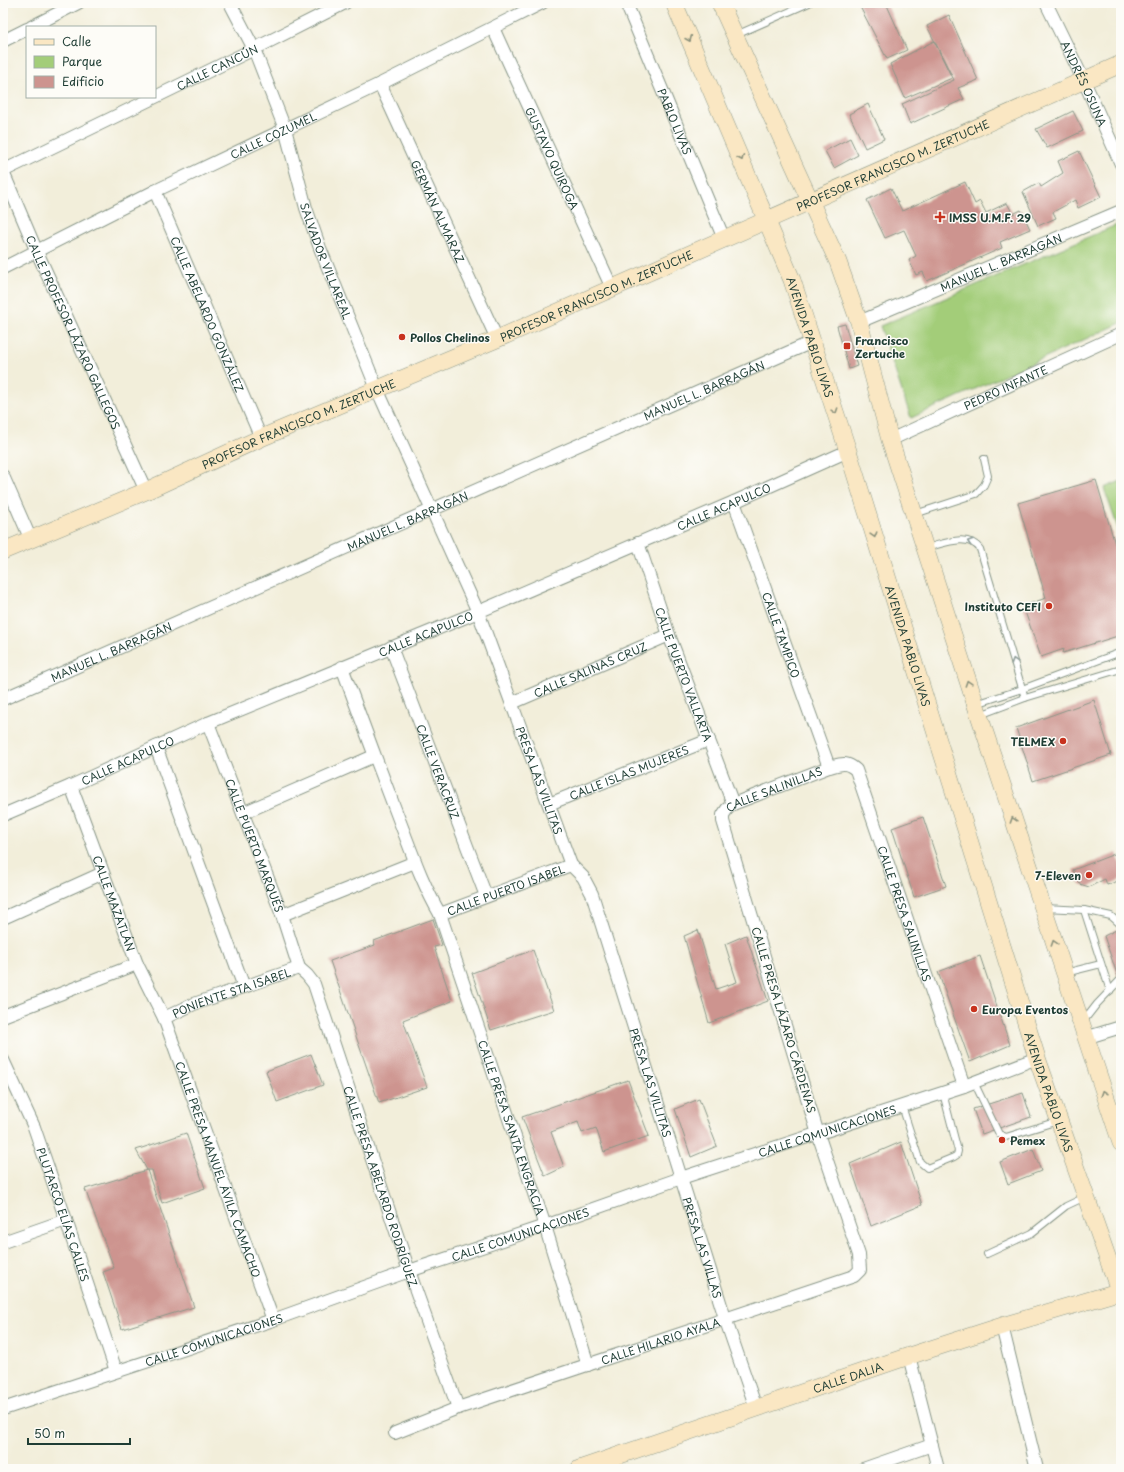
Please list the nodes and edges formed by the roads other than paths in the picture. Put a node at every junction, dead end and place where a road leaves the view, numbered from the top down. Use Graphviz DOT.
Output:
graph roads {
  1 [pos="78,3"];
  2 [pos="230,3"];
  3 [pos="345,3"];
  4 [pos="542,3"];
  5 [pos="626,3"];
  6 [pos="674,3"];
  7 [pos="720,3"];
  8 [pos="809,3"];
  9 [pos="1046,3"];
  10 [pos="33,26"];
  11 [pos="493,28"];
  12 [pos="26,30"];
  13 [pos="735,36"];
  14 [pos="3,41"];
  15 [pos="254,49"];
  16 [pos="1121,64"];
  17 [pos="1084,81"];
  18 [pos="380,84"];
  19 [pos="156,97"];
  20 [pos="154,98"];
  21 [pos="285,129"];
  22 [pos="1121,164"];
  23 [pos="3,172"];
  24 [pos="154,191"];
  25 [pos="810,200"];
  26 [pos="1121,210"];
  27 [pos="767,220"];
  28 [pos="724,240"];
  29 [pos="37,252"];
  30 [pos="3,268"];
  31 [pos="612,288"];
  32 [pos="859,322"];
  33 [pos="1121,334"];
  34 [pos="496,339"];
  35 [pos="812,342"];
  36 [pos="377,389"];
  37 [pos="261,438"];
  38 [pos="890,440"];
  39 [pos="848,451"];
  40 [pos="984,459"];
  41 [pos="3,476"];
  42 [pos="146,490"];
  43 [pos="734,502"];
  44 [pos="431,510"];
  45 [pos="915,514"];
  46 [pos="31,540"];
  47 [pos="638,543"];
  48 [pos="926,548"];
  49 [pos="3,551"];
  50 [pos="478,612"];
  51 [pos="669,635"];
  52 [pos="391,647"];
  53 [pos="1121,652"];
  54 [pos="342,667"];
  55 [pos="1121,669"];
  56 [pos="1022,689"];
  57 [pos="1025,698"];
  58 [pos="3,699"];
  59 [pos="512,703"];
  60 [pos="977,710"];
  61 [pos="208,723"];
  62 [pos="709,740"];
  63 [pos="156,747"];
  64 [pos="374,756"];
  65 [pos="829,767"];
  66 [pos="71,786"];
  67 [pos="549,804"];
  68 [pos="733,804"];
  69 [pos="243,813"];
  70 [pos="3,815"];
  71 [pos="723,815"];
  72 [pos="415,862"];
  73 [pos="571,865"];
  74 [pos="103,873"];
  75 [pos="486,896"];
  76 [pos="1042,908"];
  77 [pos="1084,910"];
  78 [pos="440,914"];
  79 [pos="282,915"];
  80 [pos="3,918"];
  81 [pos="1121,925"];
  82 [pos="137,964"];
  83 [pos="1101,964"];
  84 [pos="299,968"];
  85 [pos="1064,973"];
  86 [pos="1119,981"];
  87 [pos="244,987"];
  88 [pos="1110,991"];
  89 [pos="3,1016"];
  90 [pos="164,1018"];
  91 [pos="1121,1027"];
  92 [pos="1083,1032"];
  93 [pos="1037,1058"];
  94 [pos="3,1060"];
  95 [pos="969,1084"];
  96 [pos="943,1093"];
  97 [pos="902,1106"];
  98 [pos="1059,1121"];
  99 [pos="818,1134"];
  100 [pos="1121,1143"];
  101 [pos="681,1178"];
  102 [pos="1086,1196"];
  103 [pos="66,1220"];
  104 [pos="545,1226"];
  105 [pos="3,1242"];
  106 [pos="987,1254"];
  107 [pos="860,1270"];
  108 [pos="409,1271"];
  109 [pos="1120,1293"];
  110 [pos="726,1318"];
  111 [pos="273,1320"];
  112 [pos="1002,1326"];
  113 [pos="909,1356"];
  114 [pos="588,1365"];
  115 [pos="116,1371"];
  116 [pos="458,1408"];
  117 [pos="756,1408"];
  118 [pos="3,1409"];
  119 [pos="395,1433"];
  120 [pos="932,1445"];
  121 [pos="582,1468"];
  122 [pos="862,1469"];
  123 [pos="938,1469"];
  124 [pos="1037,1469"];
  1 -- 10 [label="street"];
  2 -- 15 [label="street, SALVADOR VILLAREAL"];
  3 -- 15 [label="street, CALLE CANCÚN"];
  4 -- 11 [label="street, CALLE COZUMEL"];
  5 -- 28 [label="street, PABLO LIVAS"];
  6 -- 27 [label="main road, AVENIDA PABLO LIVAS, one-way"];
  7 -- 13 [label="main road"];
  8 -- 13 [label="lane"];
  9 -- 17 [label="street, ANDRÉS OSUNA"];
  11 -- 18 [label="street, CALLE COZUMEL"];
  11 -- 31 [label="street, GUSTAVO QUIROGA"];
  12 -- 14 [label="street"];
  13 -- 25 [label="main road"];
  15 -- 19 [label="street, CALLE CANCÚN"];
  15 -- 21 [label="street, SALVADOR VILLAREAL"];
  16 -- 17 [label="main road, PROFESOR FRANCISCO M. ZERTUCHE"];
  17 -- 22 [label="street, ANDRÉS OSUNA"];
  17 -- 25 [label="main road, PROFESOR FRANCISCO M. ZERTUCHE"];
  18 -- 21 [label="street, CALLE COZUMEL"];
  18 -- 34 [label="street, GERMÁN ALMARAZ"];
  20 -- 23 [label="street, CALLE CANCÚN"];
  21 -- 24 [label="street, CALLE COZUMEL"];
  21 -- 36 [label="street, SALVADOR VILLAREAL"];
  23 -- 29 [label="street, CALLE PROFESOR LÁZARO GALLEGOS"];
  24 -- 29 [label="street, CALLE COZUMEL"];
  24 -- 37 [label="street, CALLE ABELARDO GONZÁLEZ"];
  25 -- 27 [label="main road, PROFESOR FRANCISCO M. ZERTUCHE"];
  25 -- 32 [label="main road"];
  26 -- 32 [label="street, MANUEL L. BARRAGÁN"];
  27 -- 28 [label="main road, PROFESOR FRANCISCO M. ZERTUCHE"];
  27 -- 35 [label="main road, AVENIDA PABLO LIVAS"];
  28 -- 31 [label="main road, PROFESOR FRANCISCO M. ZERTUCHE"];
  29 -- 30 [label="street, CALLE COZUMEL"];
  29 -- 42 [label="street, CALLE PROFESOR LÁZARO GALLEGOS"];
  31 -- 34 [label="main road, PROFESOR FRANCISCO M. ZERTUCHE"];
  32 -- 38 [label="main road"];
  33 -- 38 [label="street, PEDRO INFANTE"];
  34 -- 36 [label="main road, PROFESOR FRANCISCO M. ZERTUCHE"];
  35 -- 39 [label="main road, AVENIDA PABLO LIVAS, one-way"];
  35 -- 44 [label="street, MANUEL L. BARRAGÁN"];
  36 -- 37 [label="main road, PROFESOR FRANCISCO M. ZERTUCHE"];
  36 -- 44 [label="street, PRESA LAS VILLITAS"];
  37 -- 42 [label="main road, PROFESOR FRANCISCO M. ZERTUCHE"];
  38 -- 45 [label="main road"];
  39 -- 43 [label="street, CALLE ACAPULCO"];
  39 -- 93 [label="main road, AVENIDA PABLO LIVAS, one-way"];
  40 -- 45 [label="lane"];
  41 -- 46 [label="street"];
  42 -- 46 [label="main road, PROFESOR FRANCISCO M. ZERTUCHE"];
  43 -- 47 [label="street, CALLE ACAPULCO"];
  43 -- 65 [label="street, CALLE TAMPICO"];
  44 -- 50 [label="street, PRESA LAS VILLITAS"];
  44 -- 58 [label="street, MANUEL L. BARRAGÁN"];
  45 -- 48 [label="main road"];
  46 -- 49 [label="main road, PROFESOR FRANCISCO M. ZERTUCHE"];
  47 -- 50 [label="street, CALLE ACAPULCO"];
  47 -- 51 [label="street, CALLE PUERTO VALLARTA"];
  56 -- 48 [label="lane, one-way"];
  60 -- 48 [label="main road, one-way"];
  50 -- 52 [label="street, CALLE ACAPULCO"];
  50 -- 59 [label="street, PRESA LAS VILLITAS"];
  51 -- 59 [label="street, CALLE SALINAS CRUZ"];
  51 -- 62 [label="street, CALLE PUERTO VALLARTA"];
  52 -- 54 [label="street, CALLE ACAPULCO"];
  52 -- 75 [label="street, CALLE VERACRUZ"];
  53 -- 56 [label="lane"];
  54 -- 61 [label="street, CALLE ACAPULCO"];
  54 -- 64 [label="street"];
  55 -- 57 [label="lane"];
  56 -- 57 [label="lane"];
  56 -- 60 [label="lane"];
  57 -- 60 [label="lane"];
  59 -- 67 [label="street, PRESA LAS VILLITAS"];
  76 -- 60 [label="main road, one-way"];
  61 -- 63 [label="street, CALLE ACAPULCO"];
  61 -- 69 [label="street, CALLE PUERTO MARQUÉS"];
  62 -- 67 [label="street, CALLE ISLAS MUJERES"];
  62 -- 68 [label="street, CALLE PUERTO VALLARTA"];
  63 -- 66 [label="street, CALLE ACAPULCO"];
  63 -- 87 [label="street"];
  64 -- 69 [label="street"];
  64 -- 72 [label="street"];
  65 -- 68 [label="street, CALLE SALINILLAS"];
  65 -- 95 [label="street, CALLE PRESA SALINILLAS"];
  66 -- 70 [label="street, CALLE ACAPULCO"];
  66 -- 74 [label="street, CALLE MAZATLÁN"];
  67 -- 73 [label="street, PRESA LAS VILLITAS"];
  68 -- 71 [label="street, CALLE SALINILLAS"];
  69 -- 79 [label="street, CALLE PUERTO MARQUÉS"];
  71 -- 99 [label="street, CALLE PRESA LÁZARO CÁRDENAS"];
  72 -- 78 [label="street"];
  72 -- 79 [label="street"];
  73 -- 75 [label="street, CALLE PUERTO ISABEL"];
  73 -- 101 [label="street, PRESA LAS VILLITAS"];
  74 -- 80 [label="street"];
  74 -- 82 [label="street, CALLE MAZATLÁN"];
  75 -- 78 [label="street, CALLE PUERTO ISABEL"];
  76 -- 77 [label="lane"];
  85 -- 76 [label="main road, one-way"];
  77 -- 81 [label="lane"];
  77 -- 83 [label="lane"];
  78 -- 104 [label="street, CALLE PRESA SANTA ENGRACIA"];
  79 -- 84 [label="street, CALLE PUERTO MARQUÉS"];
  82 -- 89 [label="street"];
  82 -- 90 [label="street, CALLE MAZATLÁN"];
  83 -- 85 [label="lane"];
  83 -- 88 [label="lane"];
  84 -- 87 [label="street, PONIENTE STA ISABEL"];
  84 -- 108 [label="street, CALLE PRESA ABELARDO RODRÍGUEZ"];
  85 -- 92 [label="main road"];
  86 -- 88 [label="lane"];
  87 -- 90 [label="street, PONIENTE STA ISABEL"];
  88 -- 92 [label="lane"];
  90 -- 111 [label="street, CALLE PRESA MANUEL ÁVILA CAMACHO"];
  91 -- 92 [label="street"];
  100 -- 92 [label="main road, one-way"];
  93 -- 95 [label="street, CALLE COMUNICACIONES"];
  93 -- 98 [label="main road, AVENIDA PABLO LIVAS"];
  94 -- 103 [label="street, PLUTARCO ELÍAS CALLES"];
  95 -- 96 [label="street, CALLE COMUNICACIONES"];
  95 -- 98 [label="lane"];
  96 -- 97 [label="street, CALLE COMUNICACIONES"];
  96 -- 97 [label="lane"];
  97 -- 99 [label="street, CALLE COMUNICACIONES"];
  98 -- 102 [label="main road, AVENIDA PABLO LIVAS"];
  99 -- 101 [label="street, CALLE COMUNICACIONES"];
  99 -- 107 [label="street, CALLE PRESA LÁZARO CÁRDENAS"];
  101 -- 104 [label="street, CALLE COMUNICACIONES"];
  101 -- 110 [label="street, PRESA LAS VILLAS"];
  102 -- 106 [label="lane"];
  102 -- 109 [label="main road, AVENIDA PABLO LIVAS"];
  103 -- 105 [label="street"];
  103 -- 115 [label="street, PLUTARCO ELÍAS CALLES"];
  104 -- 108 [label="street, CALLE COMUNICACIONES"];
  104 -- 114 [label="street, CALLE PRESA SANTA ENGRACIA"];
  107 -- 110 [label="street, CALLE HILARIO AYALA"];
  108 -- 111 [label="street, CALLE COMUNICACIONES"];
  108 -- 116 [label="street, CALLE PRESA ABELARDO RODRÍGUEZ"];
  109 -- 112 [label="main road, CALLE DALIA"];
  110 -- 114 [label="street, CALLE HILARIO AYALA"];
  110 -- 117 [label="street, PRESA LAS VILLAS"];
  111 -- 115 [label="street, CALLE COMUNICACIONES"];
  112 -- 113 [label="main road, CALLE DALIA"];
  112 -- 124 [label="street"];
  113 -- 117 [label="main road, CALLE DALIA"];
  113 -- 120 [label="street"];
  114 -- 116 [label="street, CALLE HILARIO AYALA"];
  115 -- 118 [label="street, CALLE COMUNICACIONES"];
  116 -- 119 [label="street, CALLE HILARIO AYALA"];
  117 -- 121 [label="main road, CALLE DALIA"];
  120 -- 122 [label="street"];
  120 -- 123 [label="street"];
}
